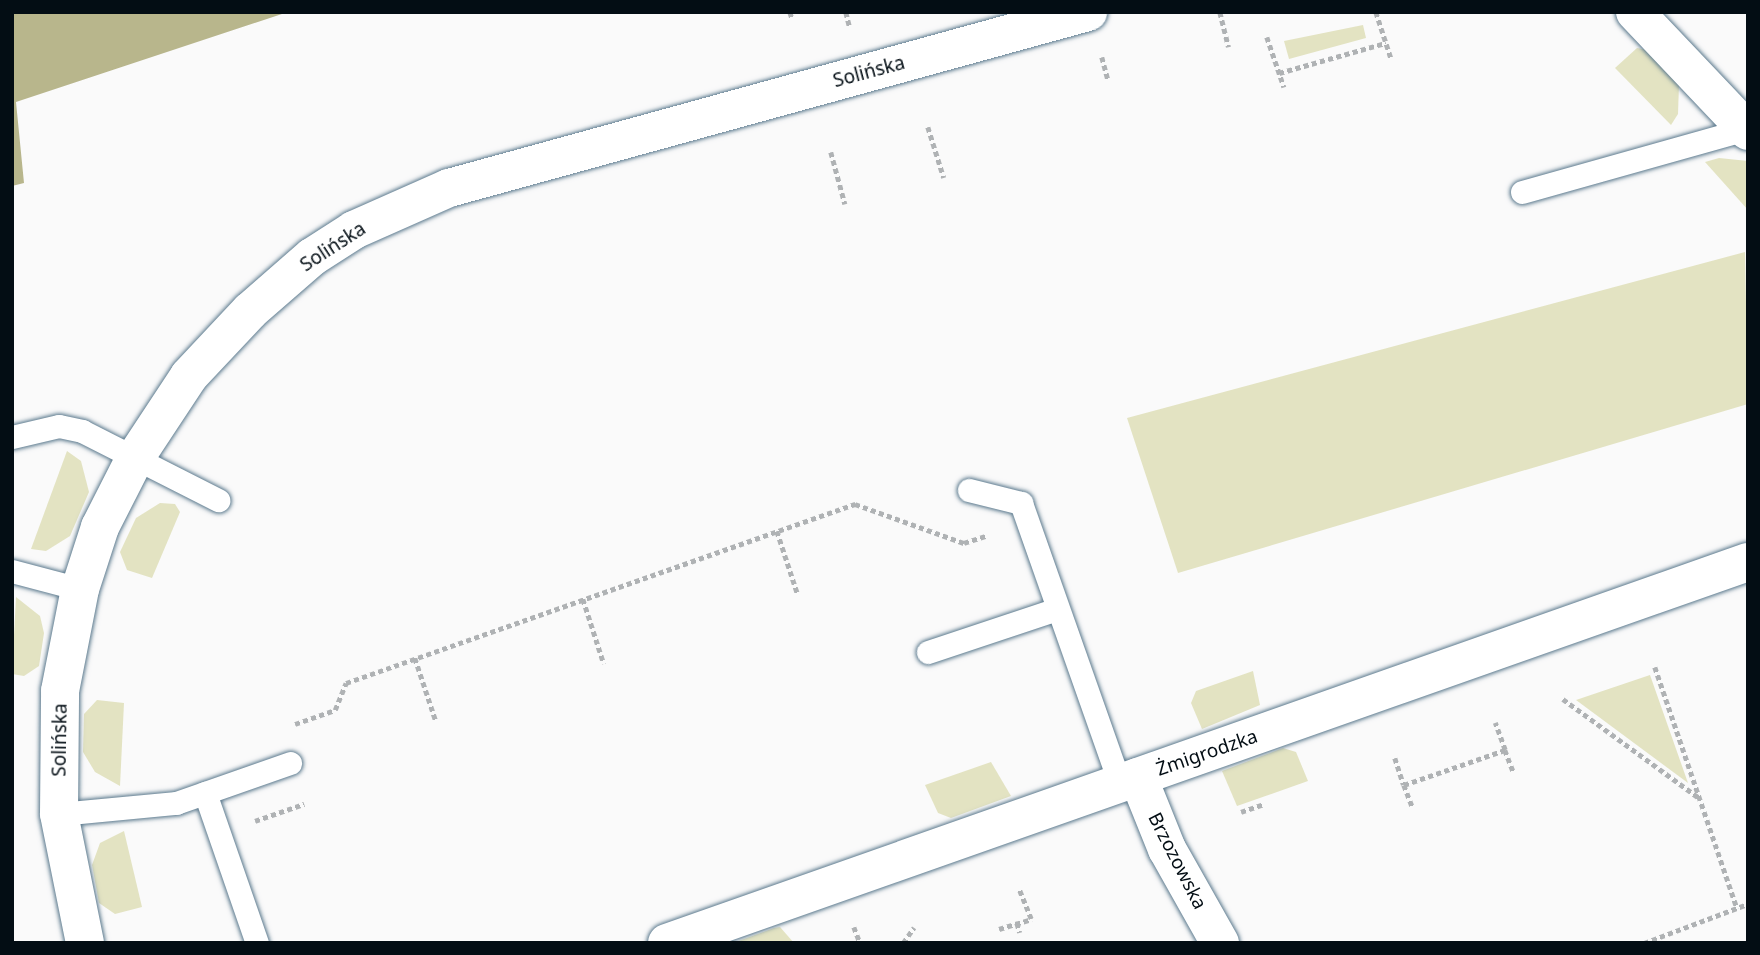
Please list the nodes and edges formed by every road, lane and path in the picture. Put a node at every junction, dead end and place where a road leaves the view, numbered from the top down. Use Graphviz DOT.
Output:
graph roads {
  1 [pos="1087,12"];
  2 [pos="1220,12"];
  3 [pos="1377,12"];
  4 [pos="1635,12"];
  5 [pos="1267,37"];
  6 [pos="1386,43"];
  7 [pos="1230,47"];
  8 [pos="1391,58"];
  9 [pos="1279,73"];
  10 [pos="1284,87"];
  11 [pos="928,127"];
  12 [pos="1747,130"];
  13 [pos="831,152"];
  14 [pos="944,178"];
  15 [pos="1522,192"];
  16 [pos="845,204"];
  17 [pos="12,437"];
  18 [pos="135,457"];
  19 [pos="969,490"];
  20 [pos="218,500"];
  21 [pos="1027,522"];
  22 [pos="777,531"];
  23 [pos="1748,562"];
  24 [pos="12,571"];
  25 [pos="80,589"];
  26 [pos="798,595"];
  27 [pos="583,599"];
  28 [pos="1058,609"];
  29 [pos="928,652"];
  30 [pos="415,658"];
  31 [pos="604,664"];
  32 [pos="1655,667"];
  33 [pos="1563,699"];
  34 [pos="436,721"];
  35 [pos="1495,723"];
  36 [pos="289,726"];
  37 [pos="1505,750"];
  38 [pos="1395,758"];
  39 [pos="290,763"];
  40 [pos="1514,773"];
  41 [pos="1129,781"];
  42 [pos="1404,785"];
  43 [pos="205,793"];
  44 [pos="1699,799"];
  45 [pos="304,804"];
  46 [pos="1264,804"];
  47 [pos="1413,808"];
  48 [pos="1241,812"];
  49 [pos="59,814"];
  50 [pos="219,834"];
  51 [pos="1019,889"];
  52 [pos="1748,904"];
  53 [pos="1737,908"];
  54 [pos="1017,923"];
  55 [pos="914,927"];
  56 [pos="999,929"];
  57 [pos="1020,933"];
  58 [pos="668,942"];
  59 [pos="85,943"];
  60 [pos="257,943"];
  61 [pos="903,943"];
  62 [pos="1220,943"];
  63 [pos="1644,943"];
  1 -- 18 [label="street, Solińska"];
  2 -- 7 [label="path"];
  3 -- 6 [label="path"];
  4 -- 12 [label="street"];
  5 -- 9 [label="path"];
  6 -- 8 [label="path"];
  6 -- 9 [label="path"];
  9 -- 10 [label="path"];
  11 -- 14 [label="path"];
  12 -- 15 [label="lane"];
  13 -- 16 [label="path"];
  17 -- 18 [label="lane"];
  18 -- 20 [label="lane"];
  18 -- 25 [label="street, Solińska"];
  19 -- 21 [label="lane"];
  21 -- 22 [label="path"];
  21 -- 28 [label="lane"];
  22 -- 26 [label="path"];
  22 -- 27 [label="path"];
  23 -- 41 [label="street, Żmigrodzka"];
  24 -- 25 [label="lane"];
  25 -- 49 [label="street, Solińska"];
  27 -- 30 [label="path"];
  27 -- 31 [label="path"];
  28 -- 29 [label="lane"];
  28 -- 41 [label="lane"];
  30 -- 34 [label="path"];
  30 -- 36 [label="path"];
  32 -- 44 [label="path"];
  33 -- 44 [label="path"];
  35 -- 37 [label="path"];
  37 -- 40 [label="path"];
  37 -- 42 [label="path"];
  38 -- 42 [label="path"];
  39 -- 43 [label="lane"];
  41 -- 58 [label="street, Żmigrodzka"];
  41 -- 62 [label="street, Brzozowska"];
  42 -- 47 [label="path"];
  43 -- 49 [label="lane"];
  43 -- 50 [label="lane"];
  44 -- 53 [label="path"];
  45 -- 50 [label="path"];
  46 -- 48 [label="path"];
  49 -- 59 [label="street, Solińska"];
  50 -- 60 [label="lane"];
  51 -- 54 [label="path"];
  52 -- 53 [label="path"];
  53 -- 63 [label="path"];
  54 -- 56 [label="path"];
  54 -- 57 [label="path"];
  55 -- 61 [label="path"];
}
